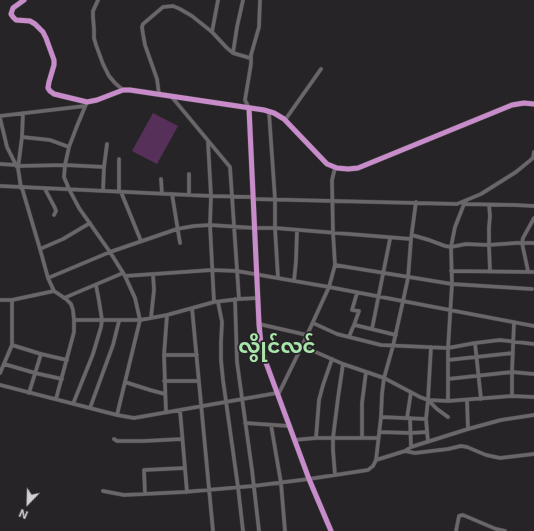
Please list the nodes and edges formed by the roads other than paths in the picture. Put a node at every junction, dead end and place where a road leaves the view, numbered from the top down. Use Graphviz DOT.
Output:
graph roads {
  1 [pos="24,0"];
  2 [pos="98,0"];
  3 [pos="218,0"];
  4 [pos="243,0"];
  5 [pos="260,0"];
  6 [pos="212,32"];
  7 [pos="233,53"];
  8 [pos="250,58"];
  9 [pos="321,69"];
  10 [pos="123,90"];
  11 [pos="159,94"];
  12 [pos="171,96"];
  13 [pos="86,104"];
  14 [pos="534,104"];
  15 [pos="249,108"];
  16 [pos="270,112"];
  17 [pos="23,113"];
  18 [pos="0,117"];
  19 [pos="285,120"];
  20 [pos="22,137"];
  21 [pos="208,140"];
  22 [pos="108,144"];
  23 [pos="69,147"];
  24 [pos="534,152"];
  25 [pos="534,156"];
  26 [pos="120,159"];
  27 [pos="0,164"];
  28 [pos="65,165"];
  29 [pos="17,166"];
  30 [pos="104,166"];
  31 [pos="334,168"];
  32 [pos="189,174"];
  33 [pos="161,179"];
  34 [pos="0,186"];
  35 [pos="22,188"];
  36 [pos="45,188"];
  37 [pos="69,189"];
  38 [pos="103,191"];
  39 [pos="120,192"];
  40 [pos="162,194"];
  41 [pos="172,194"];
  42 [pos="189,195"];
  43 [pos="211,196"];
  44 [pos="233,197"];
  45 [pos="253,198"];
  46 [pos="275,199"];
  47 [pos="466,200"];
  48 [pos="332,201"];
  49 [pos="416,202"];
  50 [pos="464,204"];
  51 [pos="489,205"];
  52 [pos="534,206"];
  53 [pos="54,215"];
  54 [pos="534,218"];
  55 [pos="90,223"];
  56 [pos="210,225"];
  57 [pos="234,227"];
  58 [pos="255,228"];
  59 [pos="275,228"];
  60 [pos="177,229"];
  61 [pos="297,230"];
  62 [pos="333,232"];
  63 [pos="412,237"];
  64 [pos="390,239"];
  65 [pos="141,241"];
  66 [pos="180,243"];
  67 [pos="522,243"];
  68 [pos="534,243"];
  69 [pos="489,245"];
  70 [pos="451,247"];
  71 [pos="40,249"];
  72 [pos="110,252"];
  73 [pos="335,265"];
  74 [pos="212,270"];
  75 [pos="237,271"];
  76 [pos="451,271"];
  77 [pos="490,271"];
  78 [pos="528,271"];
  79 [pos="534,272"];
  80 [pos="383,273"];
  81 [pos="124,274"];
  82 [pos="153,274"];
  83 [pos="257,275"];
  84 [pos="48,278"];
  85 [pos="278,278"];
  86 [pos="408,278"];
  87 [pos="294,281"];
  88 [pos="452,284"];
  89 [pos="96,285"];
  90 [pos="329,287"];
  91 [pos="532,289"];
  92 [pos="54,291"];
  93 [pos="357,293"];
  94 [pos="378,297"];
  95 [pos="64,298"];
  96 [pos="258,298"];
  97 [pos="237,299"];
  98 [pos="0,300"];
  99 [pos="12,300"];
  100 [pos="403,301"];
  101 [pos="216,302"];
  102 [pos="192,308"];
  103 [pos="450,309"];
  104 [pos="167,315"];
  105 [pos="151,318"];
  106 [pos="74,320"];
  107 [pos="102,320"];
  108 [pos="140,320"];
  109 [pos="119,321"];
  110 [pos="514,322"];
  111 [pos="313,323"];
  112 [pos="259,324"];
  113 [pos="354,326"];
  114 [pos="534,326"];
  115 [pos="372,329"];
  116 [pos="307,335"];
  117 [pos="396,335"];
  118 [pos="349,337"];
  119 [pos="513,342"];
  120 [pos="475,343"];
  121 [pos="534,344"];
  122 [pos="12,345"];
  123 [pos="302,346"];
  124 [pos="393,346"];
  125 [pos="431,347"];
  126 [pos="448,348"];
  127 [pos="512,353"];
  128 [pos="41,354"];
  129 [pos="164,355"];
  130 [pos="197,355"];
  131 [pos="478,357"];
  132 [pos="332,359"];
  133 [pos="67,360"];
  134 [pos="448,360"];
  135 [pos="4,364"];
  136 [pos="343,364"];
  137 [pos="366,372"];
  138 [pos="512,372"];
  139 [pos="0,373"];
  140 [pos="35,373"];
  141 [pos="534,374"];
  142 [pos="478,376"];
  143 [pos="384,378"];
  144 [pos="62,379"];
  145 [pos="448,379"];
  146 [pos="199,380"];
  147 [pos="164,381"];
  148 [pos="125,382"];
  149 [pos="0,385"];
  150 [pos="411,392"];
  151 [pos="29,393"];
  152 [pos="165,394"];
  153 [pos="277,394"];
  154 [pos="512,396"];
  155 [pos="534,397"];
  156 [pos="242,399"];
  157 [pos="481,399"];
  158 [pos="56,400"];
  159 [pos="428,400"];
  160 [pos="467,400"];
  161 [pos="448,401"];
  162 [pos="226,402"];
  163 [pos="73,404"];
  164 [pos="202,406"];
  165 [pos="90,408"];
  166 [pos="180,410"];
  167 [pos="166,412"];
  168 [pos="118,415"];
  169 [pos="534,415"];
  170 [pos="381,417"];
  171 [pos="408,418"];
  172 [pos="426,418"];
  173 [pos="448,418"];
  174 [pos="245,423"];
  175 [pos="271,425"];
  176 [pos="289,426"];
  177 [pos="468,429"];
  178 [pos="379,432"];
  179 [pos="427,432"];
  180 [pos="411,433"];
  181 [pos="316,438"];
  182 [pos="333,438"];
  183 [pos="362,438"];
  184 [pos="378,438"];
  185 [pos="114,439"];
  186 [pos="182,439"];
  187 [pos="294,440"];
  188 [pos="428,442"];
  189 [pos="410,447"];
  190 [pos="405,451"];
  191 [pos="534,454"];
  192 [pos="376,460"];
  193 [pos="184,468"];
  194 [pos="335,475"];
  195 [pos="309,479"];
  196 [pos="280,482"];
  197 [pos="253,486"];
  198 [pos="238,487"];
  199 [pos="210,490"];
  200 [pos="103,491"];
  201 [pos="186,492"];
  202 [pos="145,494"];
  203 [pos="213,531"];
  204 [pos="243,531"];
  205 [pos="259,531"];
  206 [pos="285,531"];
  207 [pos="331,531"];
  208 [pos="456,531"];
  209 [pos="505,531"];
  1 -- 13 [label="highway"];
  2 -- 10 [label="street"];
  3 -- 6 [label="street"];
  4 -- 7 [label="street"];
  5 -- 8 [label="street"];
  6 -- 7 [label="street"];
  6 -- 11 [label="street"];
  7 -- 8 [label="street"];
  8 -- 15 [label="street"];
  9 -- 19 [label="street"];
  10 -- 11 [label="highway"];
  10 -- 13 [label="highway"];
  11 -- 12 [label="highway"];
  12 -- 15 [label="highway"];
  12 -- 21 [label="street"];
  13 -- 17 [label="street"];
  13 -- 23 [label="street"];
  14 -- 31 [label="highway"];
  15 -- 16 [label="highway"];
  15 -- 45 [label="highway"];
  16 -- 19 [label="highway"];
  16 -- 46 [label="street"];
  17 -- 18 [label="street"];
  17 -- 20 [label="street"];
  18 -- 29 [label="street"];
  19 -- 31 [label="highway"];
  20 -- 23 [label="street"];
  20 -- 29 [label="street"];
  21 -- 43 [label="street"];
  21 -- 44 [label="street"];
  22 -- 30 [label="street"];
  23 -- 28 [label="street"];
  24 -- 25 [label="street"];
  25 -- 47 [label="street"];
  26 -- 39 [label="street"];
  27 -- 29 [label="street"];
  28 -- 29 [label="street"];
  28 -- 30 [label="street"];
  28 -- 37 [label="street"];
  29 -- 35 [label="street"];
  30 -- 38 [label="street"];
  31 -- 48 [label="street"];
  32 -- 42 [label="street"];
  33 -- 40 [label="street"];
  34 -- 35 [label="street"];
  35 -- 36 [label="street"];
  35 -- 71 [label="street"];
  36 -- 37 [label="street"];
  36 -- 53 [label="street"];
  37 -- 38 [label="street"];
  37 -- 55 [label="street"];
  38 -- 39 [label="street"];
  39 -- 40 [label="street"];
  39 -- 65 [label="street"];
  40 -- 41 [label="street"];
  41 -- 42 [label="street"];
  41 -- 60 [label="street"];
  42 -- 43 [label="street"];
  43 -- 44 [label="street"];
  43 -- 56 [label="street"];
  44 -- 45 [label="street"];
  44 -- 57 [label="street"];
  45 -- 46 [label="street"];
  45 -- 58 [label="highway"];
  46 -- 48 [label="street"];
  46 -- 59 [label="street"];
  47 -- 49 [label="street"];
  47 -- 50 [label="street"];
  48 -- 49 [label="street"];
  48 -- 62 [label="street"];
  49 -- 63 [label="street"];
  50 -- 51 [label="street"];
  50 -- 70 [label="street"];
  51 -- 52 [label="street"];
  51 -- 69 [label="street"];
  54 -- 67 [label="street"];
  55 -- 71 [label="street"];
  55 -- 72 [label="street"];
  56 -- 57 [label="street"];
  56 -- 60 [label="street"];
  56 -- 74 [label="street"];
  57 -- 58 [label="street"];
  57 -- 75 [label="street"];
  58 -- 59 [label="street"];
  58 -- 83 [label="highway"];
  59 -- 61 [label="street"];
  59 -- 85 [label="street"];
  60 -- 65 [label="street"];
  60 -- 66 [label="street"];
  61 -- 62 [label="street"];
  61 -- 87 [label="street"];
  62 -- 63 [label="street"];
  62 -- 73 [label="street"];
  63 -- 70 [label="street"];
  63 -- 86 [label="street"];
  64 -- 80 [label="street"];
  65 -- 72 [label="street"];
  67 -- 68 [label="street"];
  67 -- 69 [label="street"];
  67 -- 78 [label="street"];
  69 -- 70 [label="street"];
  69 -- 77 [label="street"];
  70 -- 76 [label="street"];
  71 -- 84 [label="street"];
  72 -- 81 [label="street"];
  72 -- 84 [label="street"];
  73 -- 80 [label="street"];
  73 -- 90 [label="street"];
  74 -- 75 [label="street"];
  74 -- 82 [label="street"];
  74 -- 101 [label="street"];
  75 -- 83 [label="street"];
  75 -- 97 [label="street"];
  76 -- 77 [label="street"];
  76 -- 88 [label="street"];
  77 -- 78 [label="street"];
  78 -- 79 [label="street"];
  80 -- 86 [label="street"];
  80 -- 94 [label="street"];
  81 -- 82 [label="street"];
  81 -- 89 [label="street"];
  81 -- 108 [label="street"];
  82 -- 105 [label="street"];
  83 -- 85 [label="street"];
  83 -- 96 [label="highway"];
  84 -- 92 [label="street"];
  85 -- 87 [label="street"];
  86 -- 88 [label="street"];
  86 -- 100 [label="street"];
  87 -- 90 [label="street"];
  88 -- 91 [label="street"];
  88 -- 103 [label="street"];
  89 -- 95 [label="street"];
  89 -- 107 [label="street"];
  90 -- 93 [label="street"];
  90 -- 111 [label="street"];
  92 -- 95 [label="street"];
  92 -- 99 [label="street"];
  93 -- 94 [label="street"];
  93 -- 113 [label="street"];
  94 -- 100 [label="street"];
  94 -- 115 [label="street"];
  95 -- 106 [label="street"];
  96 -- 97 [label="street"];
  96 -- 112 [label="highway"];
  97 -- 101 [label="street"];
  97 -- 156 [label="street"];
  98 -- 99 [label="street"];
  99 -- 122 [label="street"];
  100 -- 103 [label="street"];
  100 -- 117 [label="street"];
  101 -- 102 [label="street"];
  101 -- 162 [label="street"];
  102 -- 104 [label="street"];
  102 -- 130 [label="street"];
  103 -- 110 [label="street"];
  103 -- 126 [label="street"];
  104 -- 105 [label="street"];
  104 -- 129 [label="street"];
  105 -- 108 [label="street"];
  106 -- 107 [label="street"];
  106 -- 133 [label="street"];
  107 -- 109 [label="street"];
  107 -- 163 [label="street"];
  108 -- 109 [label="street"];
  108 -- 148 [label="street"];
  109 -- 165 [label="street"];
  110 -- 114 [label="street"];
  110 -- 119 [label="street"];
  111 -- 116 [label="street"];
  111 -- 118 [label="street"];
  112 -- 116 [label="street"];
  112 -- 153 [label="highway"];
  113 -- 115 [label="street"];
  113 -- 118 [label="street"];
  115 -- 117 [label="street"];
  116 -- 123 [label="street"];
  117 -- 124 [label="street"];
  118 -- 124 [label="street"];
  119 -- 120 [label="street"];
  119 -- 121 [label="street"];
  119 -- 127 [label="street"];
  120 -- 126 [label="street"];
  120 -- 131 [label="street"];
  122 -- 128 [label="street"];
  122 -- 135 [label="street"];
  123 -- 132 [label="street"];
  123 -- 153 [label="street"];
  124 -- 125 [label="street"];
  124 -- 143 [label="street"];
  125 -- 126 [label="street"];
  125 -- 159 [label="street"];
  126 -- 134 [label="street"];
  127 -- 131 [label="street"];
  127 -- 138 [label="street"];
  128 -- 133 [label="street"];
  128 -- 140 [label="street"];
  129 -- 130 [label="street"];
  129 -- 147 [label="street"];
  130 -- 146 [label="street"];
  131 -- 134 [label="street"];
  131 -- 142 [label="street"];
  132 -- 136 [label="street"];
  132 -- 181 [label="street"];
  133 -- 144 [label="street"];
  134 -- 145 [label="street"];
  135 -- 139 [label="street"];
  135 -- 140 [label="street"];
  136 -- 137 [label="street"];
  136 -- 182 [label="street"];
  137 -- 143 [label="street"];
  137 -- 183 [label="street"];
  138 -- 141 [label="street"];
  138 -- 142 [label="street"];
  138 -- 154 [label="street"];
  140 -- 144 [label="street"];
  140 -- 151 [label="street"];
  142 -- 145 [label="street"];
  142 -- 157 [label="street"];
  143 -- 150 [label="street"];
  143 -- 170 [label="street"];
  144 -- 158 [label="street"];
  145 -- 161 [label="street"];
  146 -- 147 [label="street"];
  146 -- 164 [label="street"];
  147 -- 152 [label="street"];
  148 -- 152 [label="street"];
  148 -- 168 [label="street"];
  149 -- 151 [label="street"];
  150 -- 159 [label="street"];
  150 -- 171 [label="street"];
  151 -- 158 [label="street"];
  152 -- 167 [label="street"];
  153 -- 156 [label="street"];
  153 -- 176 [label="highway"];
  154 -- 155 [label="street"];
  154 -- 157 [label="street"];
  156 -- 162 [label="street"];
  156 -- 174 [label="street"];
  157 -- 160 [label="street"];
  158 -- 163 [label="street"];
  159 -- 161 [label="street"];
  159 -- 172 [label="street"];
  159 -- 173 [label="street"];
  160 -- 161 [label="street"];
  160 -- 177 [label="street"];
  162 -- 164 [label="street"];
  162 -- 198 [label="street"];
  163 -- 165 [label="street"];
  164 -- 166 [label="street"];
  164 -- 199 [label="street"];
  165 -- 168 [label="street"];
  166 -- 167 [label="street"];
  166 -- 186 [label="street"];
  167 -- 168 [label="street"];
  169 -- 177 [label="street"];
  170 -- 171 [label="street"];
  170 -- 178 [label="street"];
  171 -- 172 [label="street"];
  171 -- 180 [label="street"];
  172 -- 179 [label="street"];
  174 -- 175 [label="street"];
  174 -- 197 [label="street"];
  175 -- 176 [label="street"];
  175 -- 196 [label="street"];
  176 -- 187 [label="highway"];
  177 -- 188 [label="street"];
  178 -- 180 [label="street"];
  178 -- 184 [label="street"];
  179 -- 180 [label="street"];
  179 -- 188 [label="street"];
  180 -- 189 [label="street"];
  181 -- 182 [label="street"];
  181 -- 187 [label="street"];
  182 -- 183 [label="street"];
  182 -- 194 [label="street"];
  183 -- 184 [label="street"];
  184 -- 192 [label="street"];
  185 -- 186 [label="street"];
  186 -- 193 [label="street"];
  187 -- 195 [label="highway"];
  188 -- 189 [label="street"];
  189 -- 190 [label="street"];
  190 -- 191 [label="street"];
  190 -- 192 [label="street"];
  192 -- 194 [label="street"];
  193 -- 201 [label="street"];
  193 -- 202 [label="street"];
  194 -- 195 [label="street"];
  195 -- 196 [label="street"];
  195 -- 207 [label="highway"];
  196 -- 197 [label="street"];
  196 -- 206 [label="street"];
  197 -- 198 [label="street"];
  197 -- 205 [label="street"];
  198 -- 199 [label="street"];
  198 -- 204 [label="street"];
  199 -- 201 [label="street"];
  199 -- 203 [label="street"];
  200 -- 202 [label="street"];
  201 -- 202 [label="street"];
  208 -- 209 [label="street"];
}
